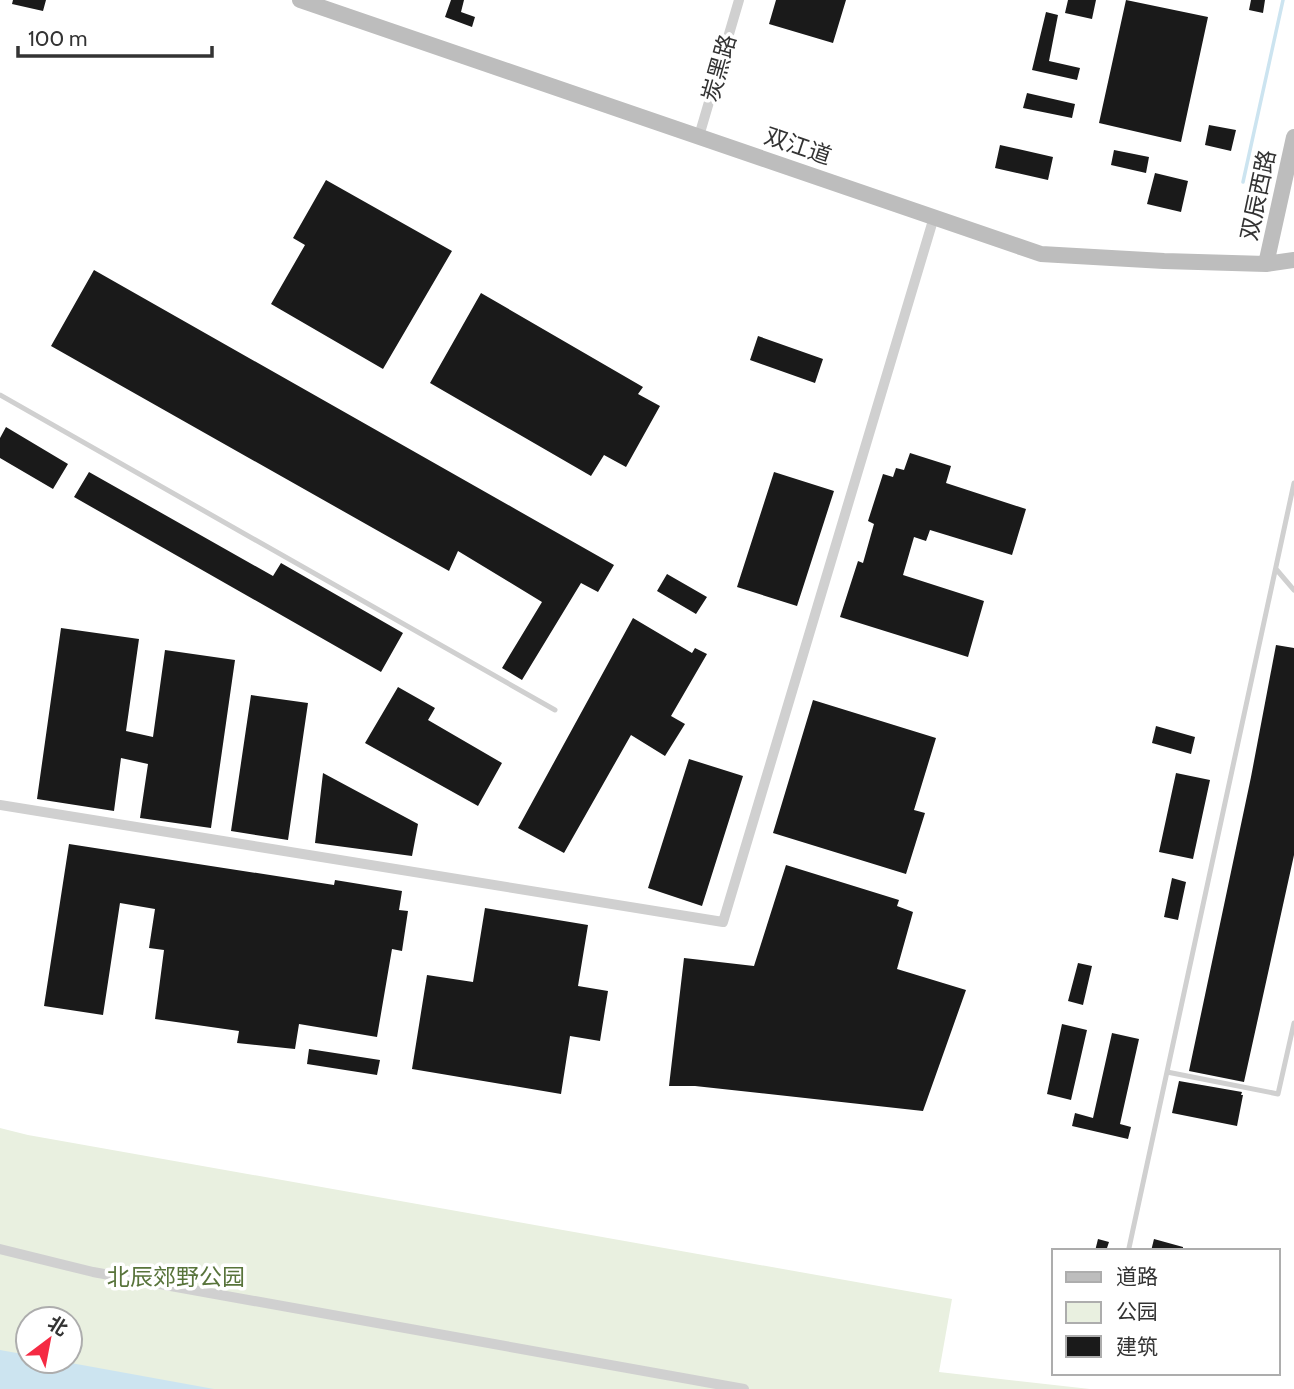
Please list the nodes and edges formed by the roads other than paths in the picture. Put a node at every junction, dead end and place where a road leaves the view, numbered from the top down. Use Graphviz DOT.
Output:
graph roads {
  1 [pos="300,0"];
  2 [pos="739,0"];
  3 [pos="699,136"];
  4 [pos="1294,137"];
  5 [pos="934,217"];
  6 [pos="1294,260"];
  7 [pos="1266,264"];
  8 [pos="0,395"];
  9 [pos="1294,483"];
  10 [pos="1276,569"];
  11 [pos="1294,590"];
  12 [pos="555,710"];
  13 [pos="0,805"];
  14 [pos="1294,1023"];
  15 [pos="1167,1072"];
  16 [pos="1129,1248"];
  17 [pos="0,1249"];
  18 [pos="744,1389"];
  1 -- 3 [label="main road, 双江道"];
  2 -- 3 [label="street, 炭黑路"];
  3 -- 5 [label="main road, 双江道"];
  4 -- 7 [label="main road, 双辰西路"];
  5 -- 7 [label="main road, 双江道"];
  5 -- 13 [label="street"];
  6 -- 7 [label="main road, 双江道"];
  8 -- 12 [label="lane"];
  9 -- 10 [label="lane"];
  10 -- 11 [label="lane"];
  10 -- 15 [label="lane"];
  14 -- 15 [label="lane"];
  15 -- 16 [label="lane"];
  17 -- 18 [label="street"];
}
